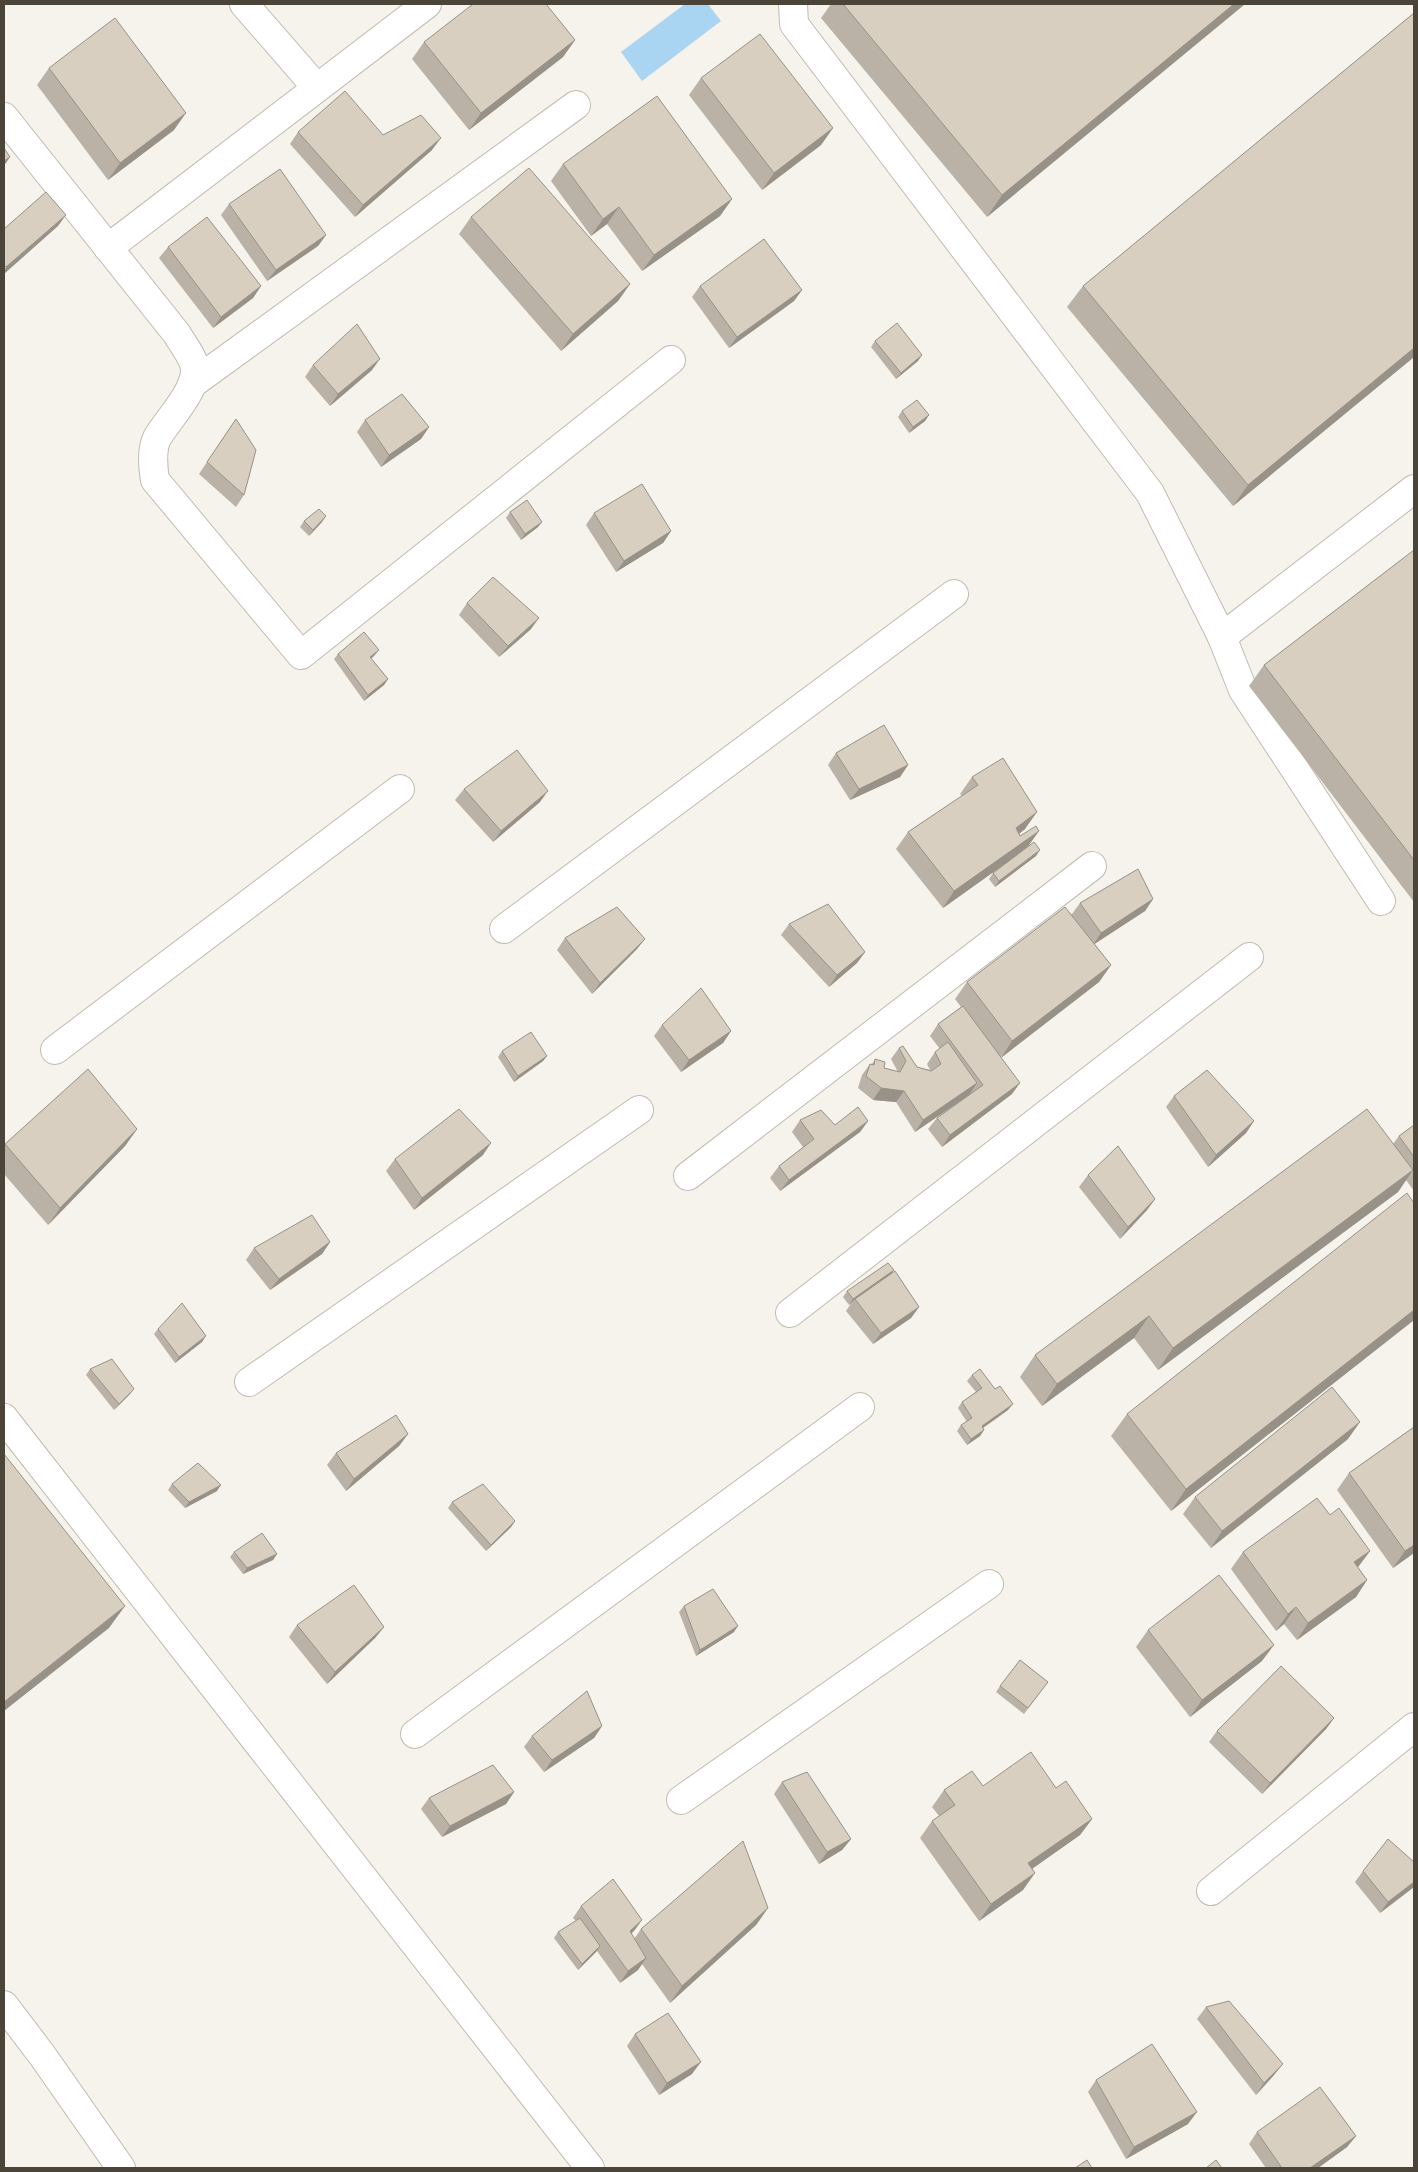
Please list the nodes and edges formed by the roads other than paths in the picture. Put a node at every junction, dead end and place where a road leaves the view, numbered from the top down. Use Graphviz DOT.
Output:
graph roads {
  1 [pos="244,4"];
  2 [pos="428,4"];
  3 [pos="793,4"];
  4 [pos="318,88"];
  5 [pos="576,105"];
  6 [pos="4,117"];
  7 [pos="108,248"];
  8 [pos="671,360"];
  9 [pos="192,384"];
  10 [pos="1414,489"];
  11 [pos="954,594"];
  12 [pos="1222,637"];
  13 [pos="400,789"];
  14 [pos="1092,866"];
  15 [pos="1381,901"];
  16 [pos="504,929"];
  17 [pos="1248,957"];
  18 [pos="55,1050"];
  19 [pos="639,1110"];
  20 [pos="688,1176"];
  21 [pos="790,1313"];
  22 [pos="250,1382"];
  23 [pos="860,1407"];
  24 [pos="4,1418"];
  25 [pos="989,1584"];
  26 [pos="1414,1727"];
  27 [pos="415,1734"];
  28 [pos="681,1800"];
  29 [pos="1211,1891"];
  30 [pos="4,2005"];
  31 [pos="121,2168"];
  32 [pos="590,2168"];
  1 -- 4 [label="street"];
  2 -- 4 [label="street"];
  3 -- 12 [label="street"];
  4 -- 7 [label="street"];
  5 -- 9 [label="street"];
  6 -- 7 [label="street"];
  7 -- 9 [label="street"];
  8 -- 9 [label="street"];
  10 -- 12 [label="street"];
  11 -- 16 [label="street"];
  12 -- 15 [label="street"];
  13 -- 18 [label="street"];
  14 -- 20 [label="street"];
  17 -- 21 [label="street"];
  19 -- 22 [label="street"];
  23 -- 27 [label="street"];
  24 -- 32 [label="street"];
  25 -- 28 [label="street"];
  26 -- 29 [label="street"];
  30 -- 31 [label="street"];
}
